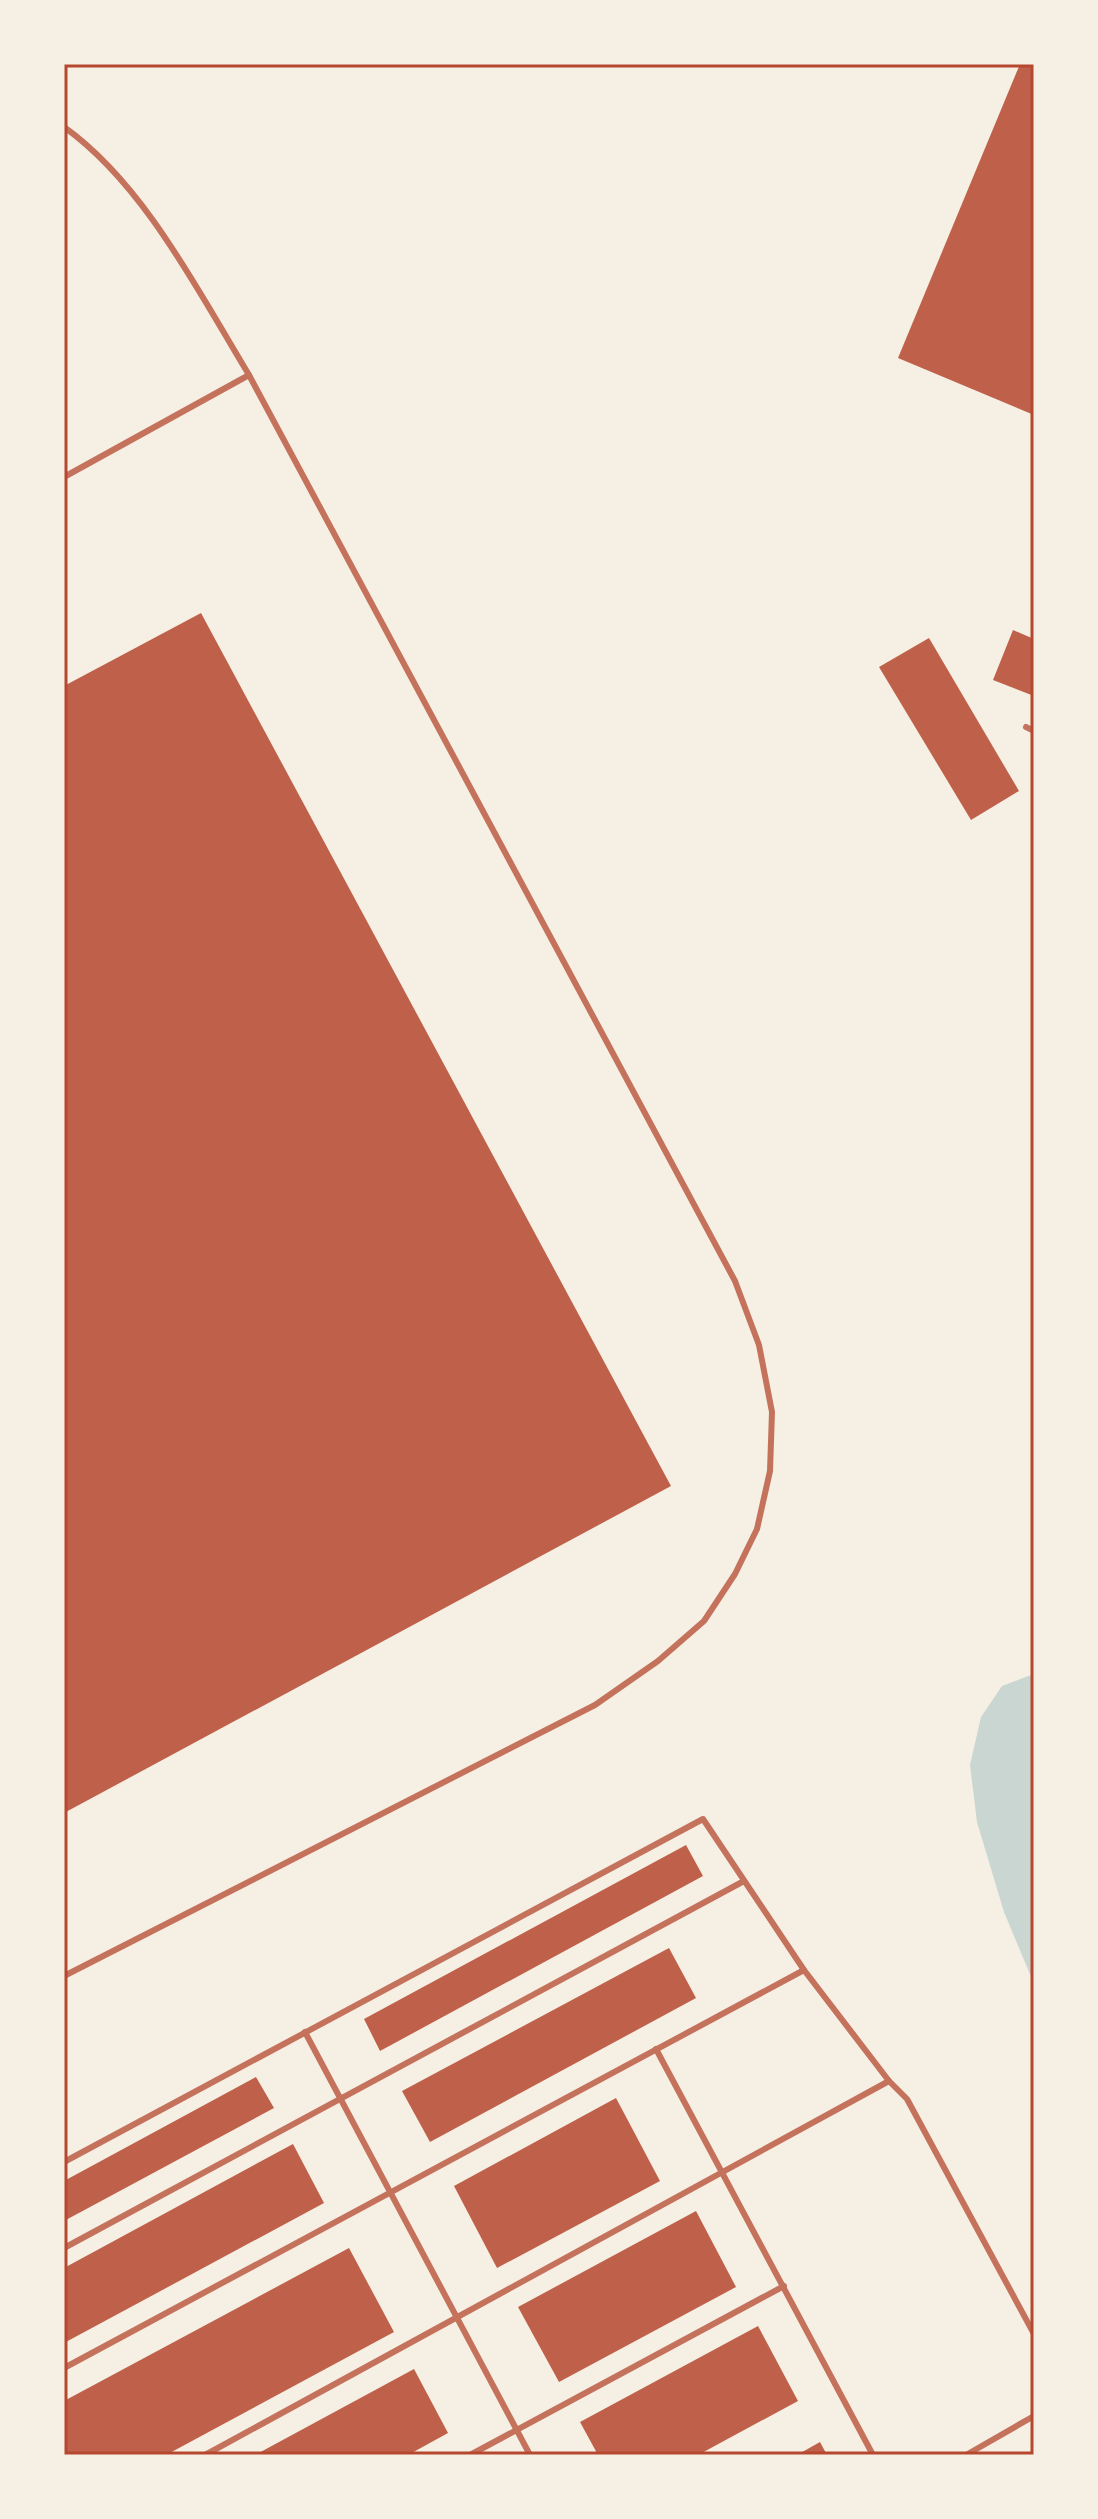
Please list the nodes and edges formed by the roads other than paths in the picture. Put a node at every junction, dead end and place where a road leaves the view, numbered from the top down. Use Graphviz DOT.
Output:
graph roads {
  1 [pos="64,127"];
  2 [pos="249,375"];
  3 [pos="64,477"];
  4 [pos="1026,727"];
  5 [pos="1034,731"];
  6 [pos="744,1881"];
  7 [pos="804,1970"];
  8 [pos="64,1976"];
  9 [pos="305,2032"];
  10 [pos="656,2049"];
  11 [pos="889,2081"];
  12 [pos="340,2099"];
  13 [pos="64,2162"];
  14 [pos="723,2173"];
  15 [pos="390,2192"];
  16 [pos="64,2248"];
  17 [pos="784,2286"];
  18 [pos="456,2318"];
  19 [pos="1034,2334"];
  20 [pos="64,2368"];
  21 [pos="1034,2416"];
  22 [pos="517,2430"];
  23 [pos="205,2455"];
  24 [pos="470,2455"];
  25 [pos="530,2455"];
  26 [pos="873,2455"];
  27 [pos="966,2455"];
  1 -- 2 [label="lane"];
  2 -- 3 [label="lane"];
  2 -- 8 [label="lane"];
  4 -- 5 [label="lane"];
  6 -- 7 [label="lane"];
  6 -- 9 [label="lane"];
  6 -- 12 [label="lane"];
  7 -- 10 [label="lane"];
  7 -- 11 [label="lane"];
  9 -- 12 [label="lane"];
  9 -- 13 [label="lane"];
  10 -- 14 [label="lane"];
  10 -- 15 [label="lane"];
  11 -- 14 [label="lane"];
  11 -- 19 [label="lane"];
  12 -- 15 [label="lane"];
  12 -- 16 [label="lane"];
  14 -- 17 [label="lane"];
  14 -- 18 [label="lane"];
  15 -- 18 [label="lane"];
  15 -- 20 [label="lane"];
  17 -- 22 [label="lane"];
  17 -- 26 [label="lane"];
  18 -- 22 [label="lane"];
  18 -- 23 [label="lane"];
  21 -- 27 [label="lane"];
  22 -- 24 [label="lane"];
  22 -- 25 [label="lane"];
}
